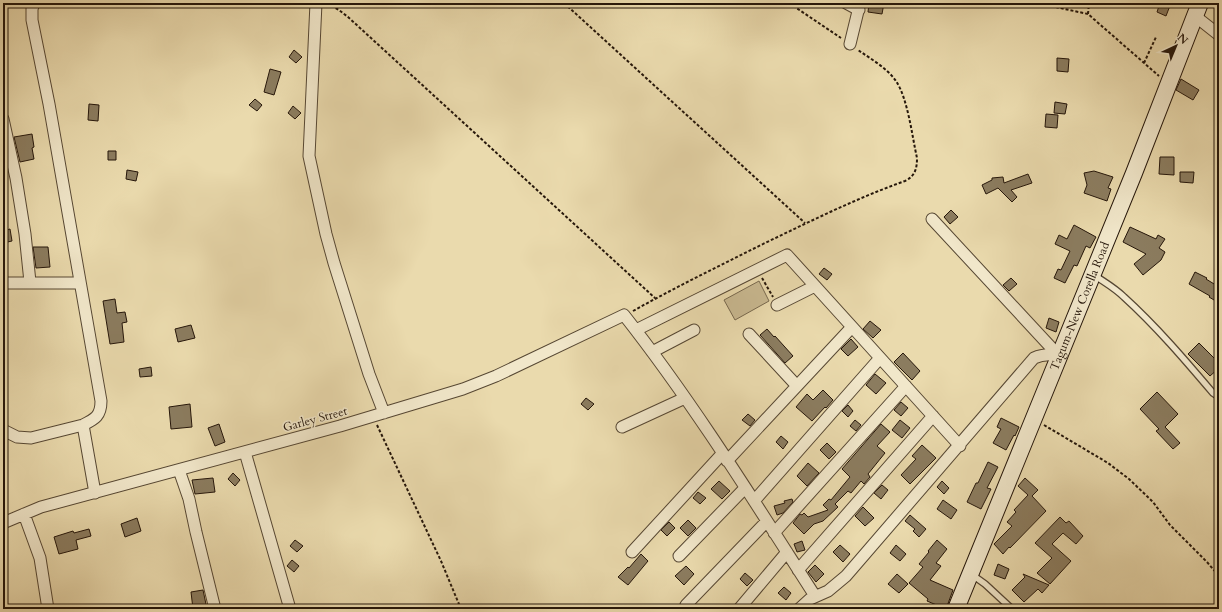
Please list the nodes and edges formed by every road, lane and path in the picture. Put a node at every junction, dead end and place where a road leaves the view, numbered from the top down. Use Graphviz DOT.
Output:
graph roads {
  1 [pos="34,3"];
  2 [pos="316,3"];
  3 [pos="327,3"];
  4 [pos="564,3"];
  5 [pos="788,3"];
  6 [pos="846,3"];
  7 [pos="1089,3"];
  8 [pos="1046,5"];
  9 [pos="860,7"];
  10 [pos="1197,9"];
  11 [pos="1088,14"];
  12 [pos="1219,35"];
  13 [pos="1156,37"];
  14 [pos="850,44"];
  15 [pos="1144,63"];
  16 [pos="1168,84"];
  17 [pos="3,119"];
  18 [pos="932,219"];
  19 [pos="805,223"];
  20 [pos="758,270"];
  21 [pos="1092,274"];
  22 [pos="30,282"];
  23 [pos="3,283"];
  24 [pos="80,283"];
  25 [pos="815,286"];
  26 [pos="655,298"];
  27 [pos="777,305"];
  28 [pos="624,315"];
  29 [pos="852,327"];
  30 [pos="636,330"];
  31 [pos="694,330"];
  32 [pos="749,334"];
  33 [pos="652,352"];
  34 [pos="1059,356"];
  35 [pos="880,358"];
  36 [pos="797,386"];
  37 [pos="906,386"];
  38 [pos="1219,397"];
  39 [pos="685,398"];
  40 [pos="384,413"];
  41 [pos="933,416"];
  42 [pos="373,417"];
  43 [pos="1034,418"];
  44 [pos="83,424"];
  45 [pos="622,427"];
  46 [pos="3,430"];
  47 [pos="960,446"];
  48 [pos="245,452"];
  49 [pos="725,458"];
  50 [pos="179,470"];
  51 [pos="745,488"];
  52 [pos="94,493"];
  53 [pos="754,501"];
  54 [pos="24,514"];
  55 [pos="767,521"];
  56 [pos="3,523"];
  57 [pos="774,533"];
  58 [pos="632,552"];
  59 [pos="787,552"];
  60 [pos="679,556"];
  61 [pos="798,570"];
  62 [pos="971,574"];
  63 [pos="1219,576"];
  64 [pos="815,596"];
  65 [pos="686,604"];
  66 [pos="48,609"];
  67 [pos="215,609"];
  68 [pos="290,609"];
  69 [pos="462,609"];
  70 [pos="739,609"];
  71 [pos="798,609"];
  72 [pos="956,609"];
  73 [pos="1012,609"];
  1 -- 24 [label="street"];
  2 -- 40 [label="street"];
  3 -- 26 [label="path"];
  4 -- 19 [label="path"];
  5 -- 14 [label="path"];
  6 -- 9 [label="street"];
  7 -- 11 [label="path"];
  8 -- 11 [label="path"];
  9 -- 14 [label="street"];
  10 -- 12 [label="street"];
  10 -- 16 [label="main road, Tagum-New Corella Road"];
  11 -- 15 [label="path"];
  13 -- 15 [label="path"];
  14 -- 19 [label="path"];
  15 -- 16 [label="path"];
  16 -- 21 [label="main road, Tagum-New Corella Road"];
  17 -- 22 [label="street"];
  18 -- 34 [label="street"];
  19 -- 26 [label="path"];
  20 -- 25 [label="street"];
  20 -- 27 [label="path"];
  20 -- 30 [label="street"];
  21 -- 34 [label="main road, Tagum-New Corella Road"];
  21 -- 38 [label="lane"];
  22 -- 23 [label="street"];
  22 -- 24 [label="street"];
  24 -- 44 [label="street"];
  25 -- 27 [label="street"];
  25 -- 29 [label="street"];
  26 -- 28 [label="path"];
  28 -- 30 [label="street"];
  28 -- 40 [label="street, Garley Street"];
  29 -- 35 [label="street"];
  29 -- 36 [label="street"];
  30 -- 33 [label="street"];
  31 -- 33 [label="street"];
  32 -- 36 [label="street"];
  33 -- 39 [label="street"];
  34 -- 43 [label="main road, Tagum-New Corella Road"];
  34 -- 47 [label="street"];
  35 -- 37 [label="street"];
  35 -- 53 [label="street"];
  36 -- 49 [label="street"];
  37 -- 41 [label="street"];
  37 -- 57 [label="street"];
  39 -- 45 [label="street"];
  39 -- 49 [label="street"];
  40 -- 42 [label="street, Garley Street"];
  41 -- 47 [label="street"];
  41 -- 61 [label="street"];
  42 -- 48 [label="street, Garley Street"];
  42 -- 69 [label="path"];
  43 -- 62 [label="main road, Tagum-New Corella Road"];
  43 -- 63 [label="path"];
  44 -- 46 [label="street"];
  44 -- 52 [label="street"];
  47 -- 64 [label="street"];
  48 -- 50 [label="street, Garley Street"];
  48 -- 68 [label="street"];
  49 -- 51 [label="street"];
  49 -- 58 [label="street"];
  50 -- 52 [label="street, Garley Street"];
  50 -- 67 [label="street"];
  51 -- 53 [label="street"];
  51 -- 60 [label="street"];
  52 -- 54 [label="street, Garley Street"];
  53 -- 55 [label="street"];
  54 -- 56 [label="street, Garley Street"];
  54 -- 66 [label="street"];
  55 -- 57 [label="street"];
  55 -- 65 [label="street"];
  57 -- 59 [label="street"];
  59 -- 61 [label="street"];
  59 -- 70 [label="street"];
  61 -- 64 [label="street"];
  62 -- 72 [label="main road, Tagum-New Corella Road"];
  62 -- 73 [label="lane"];
  64 -- 71 [label="street"];
}
